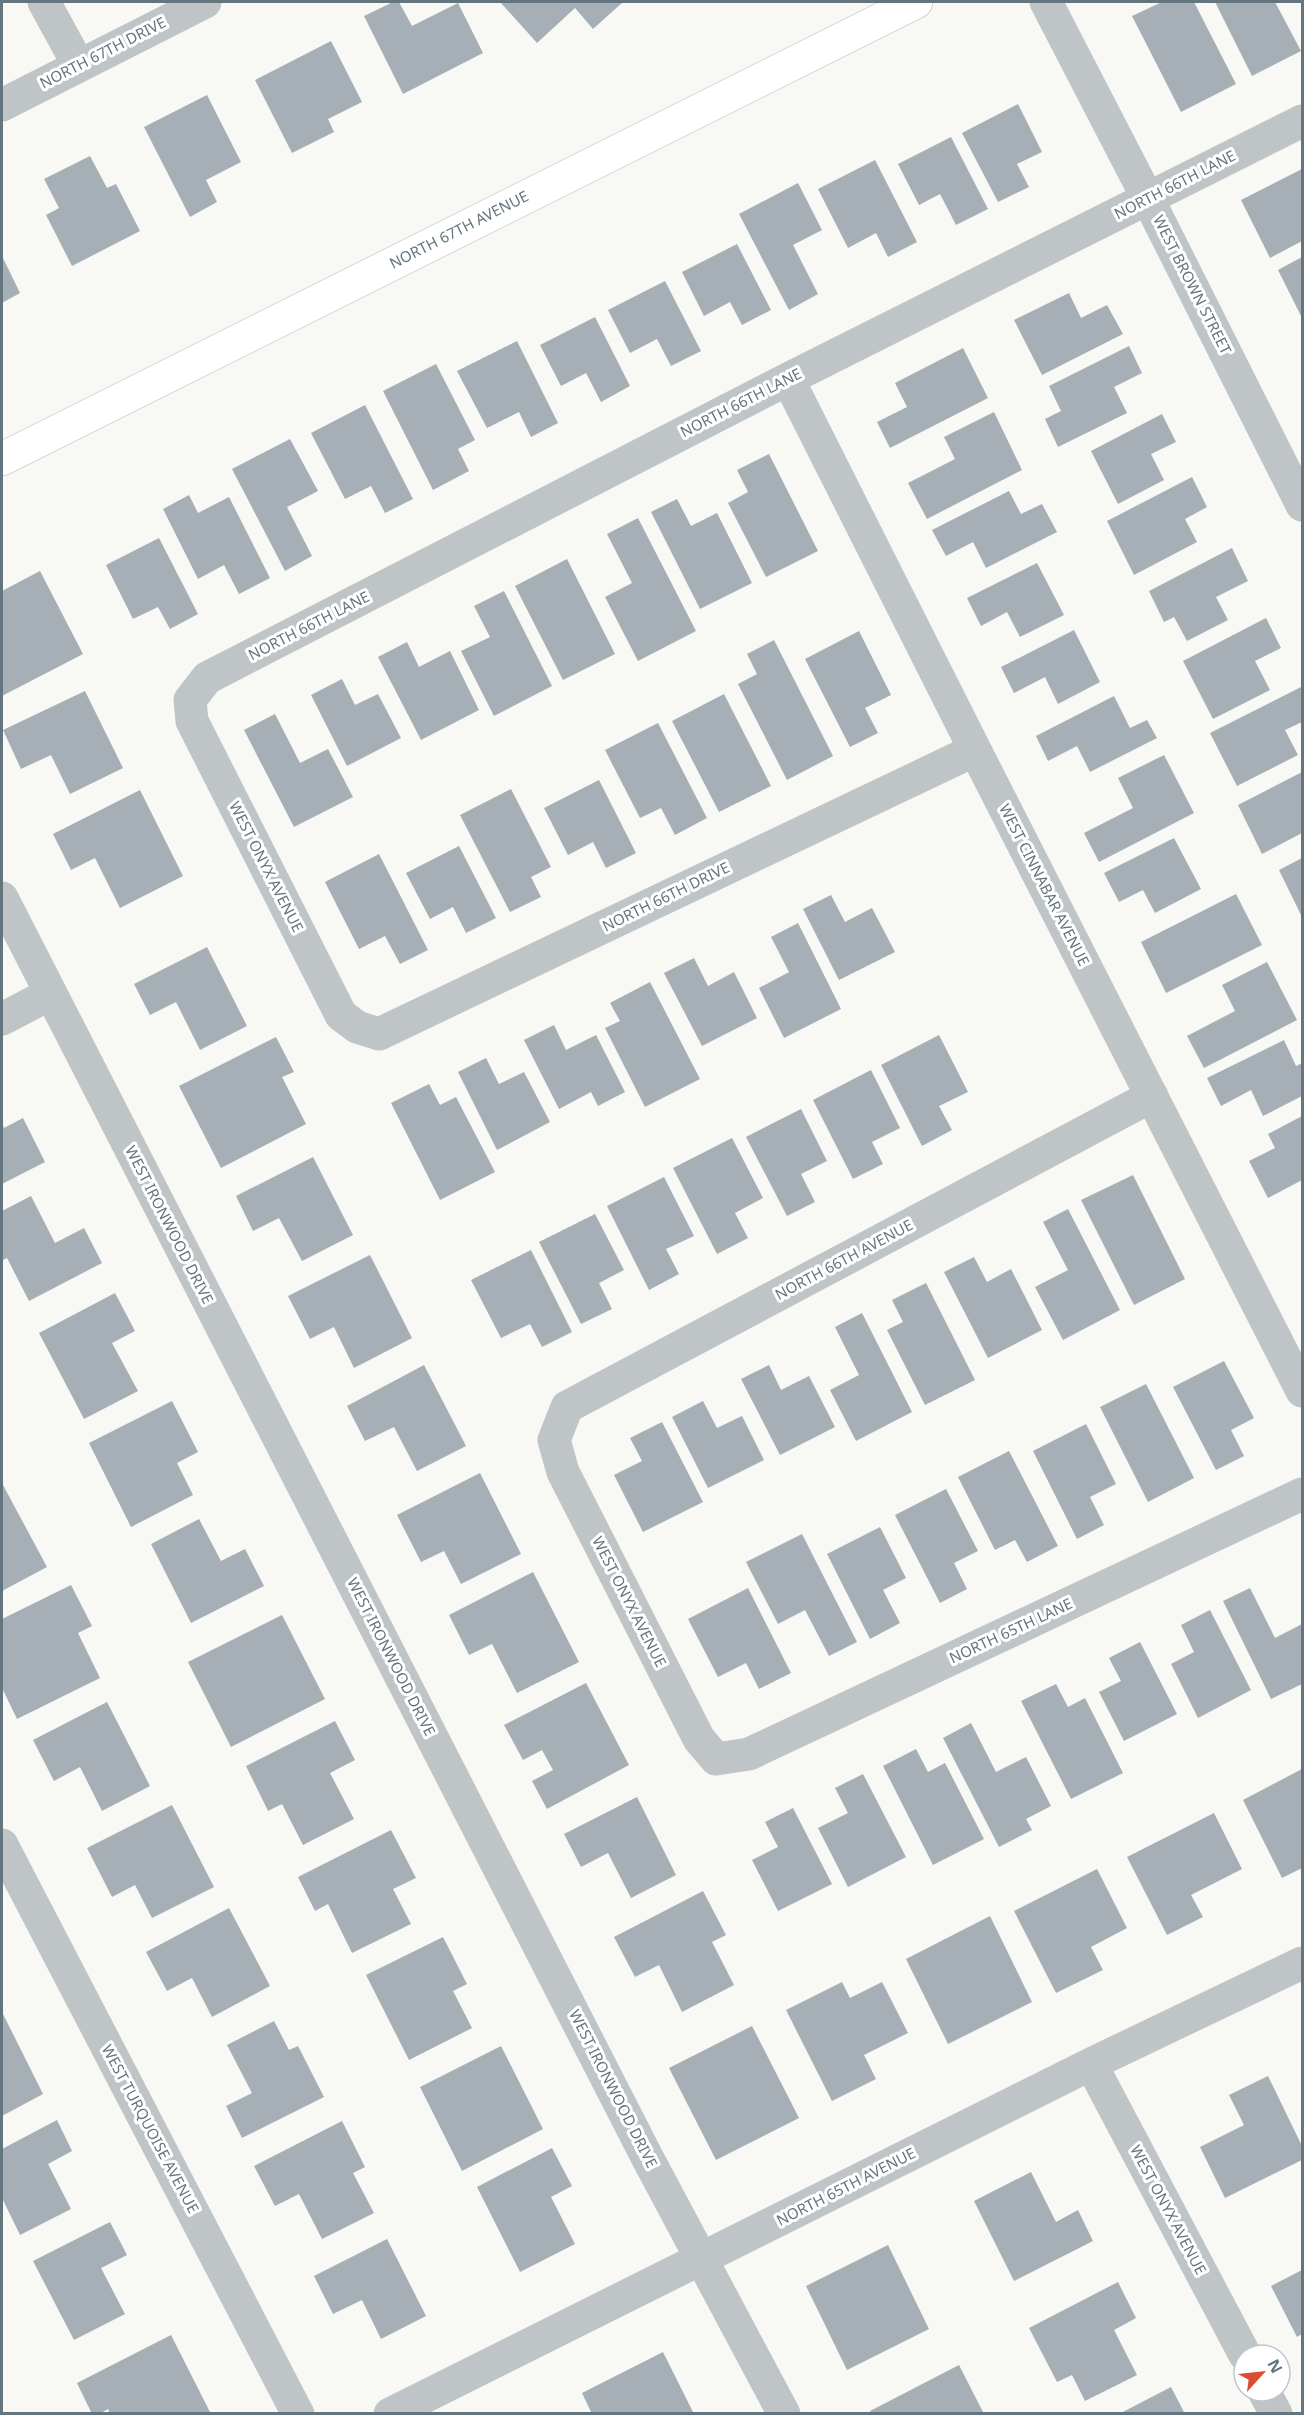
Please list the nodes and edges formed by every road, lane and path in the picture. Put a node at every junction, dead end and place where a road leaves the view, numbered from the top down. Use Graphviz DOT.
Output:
graph roads {
  1 [pos="44,2"];
  2 [pos="205,2"];
  3 [pos="916,2"];
  4 [pos="1046,2"];
  5 [pos="79,66"];
  6 [pos="2,105"];
  7 [pos="1302,121"];
  8 [pos="1148,198"];
  9 [pos="788,378"];
  10 [pos="2,459"];
  11 [pos="1302,505"];
  12 [pos="190,700"];
  13 [pos="975,750"];
  14 [pos="2,898"];
  15 [pos="50,994"];
  16 [pos="2,1019"];
  17 [pos="357,1027"];
  18 [pos="1152,1096"];
  19 [pos="1302,1391"];
  20 [pos="554,1440"];
  21 [pos="1302,1494"];
  22 [pos="716,1759"];
  23 [pos="2,1845"];
  24 [pos="1302,1963"];
  25 [pos="1091,2064"];
  26 [pos="702,2259"];
  27 [pos="1239,2343"];
  28 [pos="298,2414"];
  29 [pos="390,2414"];
  30 [pos="784,2414"];
  1 -- 5 [label="street"];
  2 -- 5 [label="street, NORTH 67TH DRIVE"];
  3 -- 10 [label="main road, NORTH 67TH AVENUE"];
  4 -- 8 [label="street, WEST BROWN STREET"];
  5 -- 6 [label="street, NORTH 67TH DRIVE"];
  7 -- 8 [label="street, NORTH 66TH LANE"];
  8 -- 9 [label="street, NORTH 66TH LANE"];
  8 -- 11 [label="street, WEST BROWN STREET"];
  9 -- 12 [label="street, NORTH 66TH LANE"];
  9 -- 13 [label="street, WEST CINNABAR AVENUE"];
  12 -- 17 [label="street, WEST ONYX AVENUE"];
  13 -- 17 [label="street, NORTH 66TH DRIVE"];
  13 -- 18 [label="street, WEST CINNABAR AVENUE"];
  14 -- 15 [label="street, WEST IRONWOOD DRIVE"];
  15 -- 16 [label="street"];
  15 -- 26 [label="street, WEST IRONWOOD DRIVE"];
  18 -- 19 [label="street, WEST CINNABAR AVENUE"];
  18 -- 20 [label="street, NORTH 66TH AVENUE"];
  20 -- 22 [label="street, WEST ONYX AVENUE"];
  21 -- 22 [label="street, NORTH 65TH LANE"];
  23 -- 28 [label="street, WEST TURQUOISE AVENUE"];
  24 -- 25 [label="street, NORTH 65TH AVENUE"];
  25 -- 26 [label="street, NORTH 65TH AVENUE"];
  25 -- 27 [label="street, WEST ONYX AVENUE"];
  26 -- 29 [label="street, NORTH 65TH AVENUE"];
  26 -- 30 [label="street, WEST IRONWOOD DRIVE"];
}
